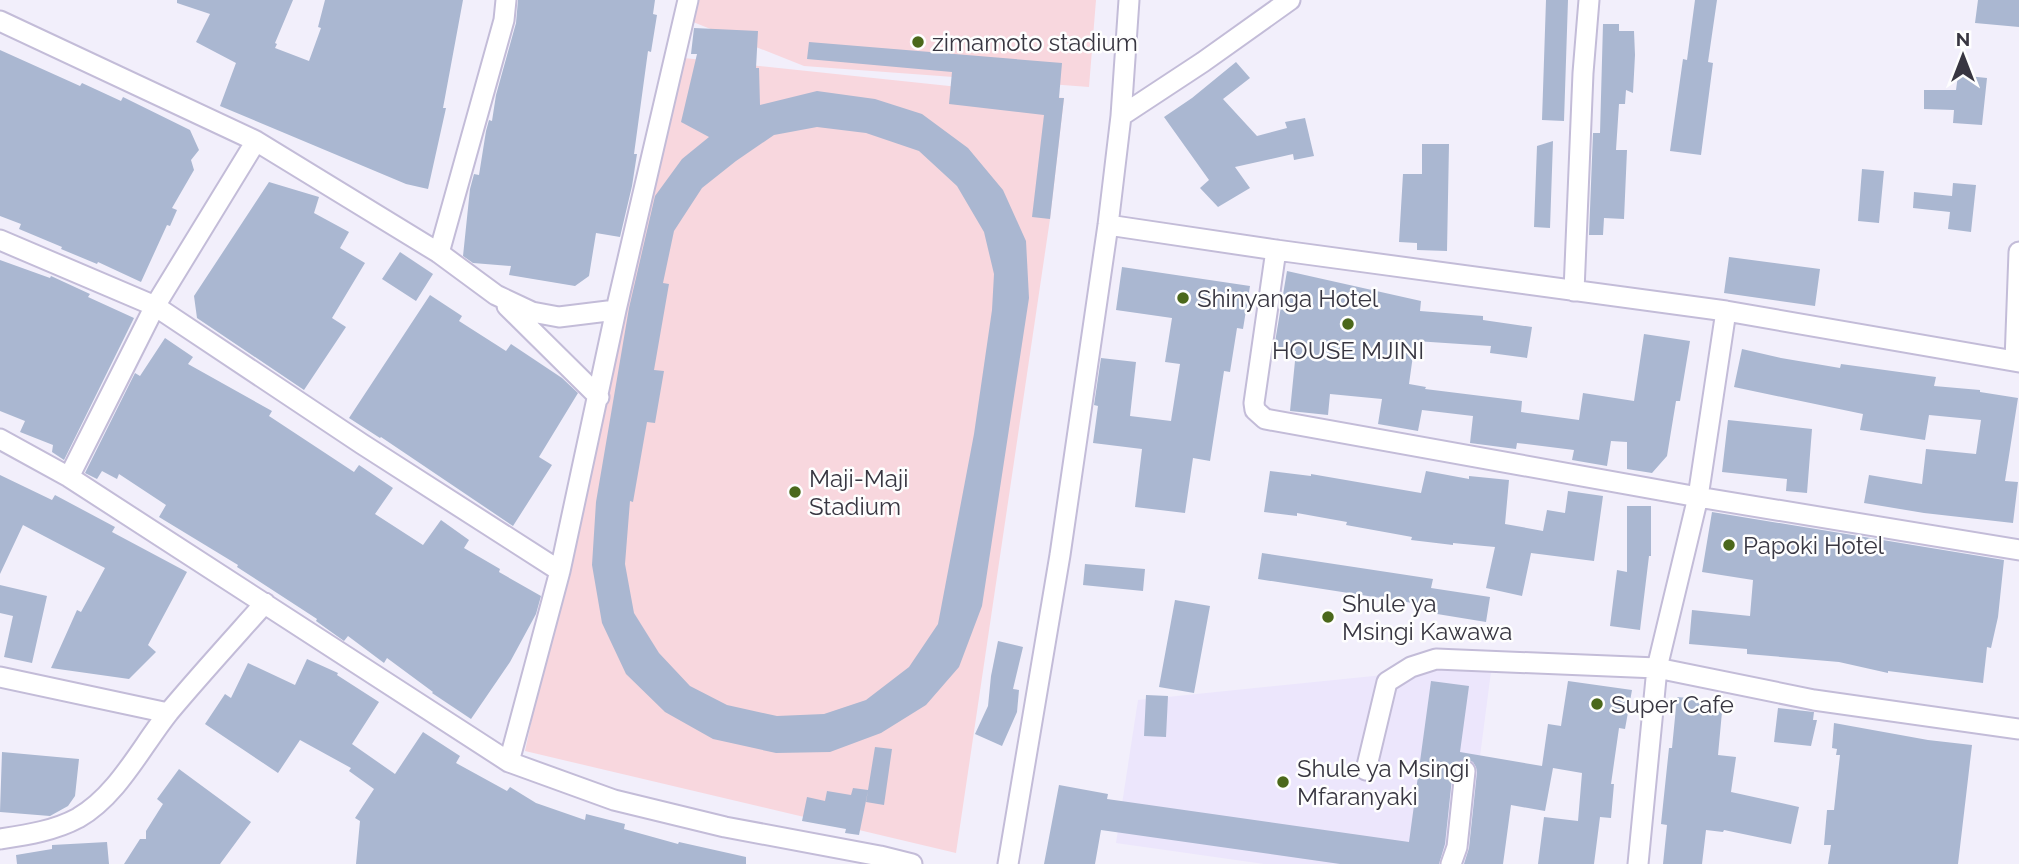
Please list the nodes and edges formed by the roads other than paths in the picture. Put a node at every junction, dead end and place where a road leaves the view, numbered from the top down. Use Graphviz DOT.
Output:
graph roads {
  1 [pos="506,0"];
  2 [pos="688,0"];
  3 [pos="1129,0"];
  4 [pos="1290,0"];
  5 [pos="1589,0"];
  6 [pos="0,21"];
  7 [pos="1121,116"];
  8 [pos="256,141"];
  9 [pos="1108,225"];
  10 [pos="0,240"];
  11 [pos="1276,250"];
  12 [pos="2019,252"];
  13 [pos="439,253"];
  14 [pos="1574,291"];
  15 [pos="496,295"];
  16 [pos="155,306"];
  17 [pos="616,310"];
  18 [pos="1726,311"];
  19 [pos="2017,362"];
  20 [pos="598,397"];
  21 [pos="3,445"];
  22 [pos="68,477"];
  23 [pos="1698,497"];
  24 [pos="2019,550"];
  25 [pos="560,570"];
  26 [pos="265,603"];
  27 [pos="1657,668"];
  28 [pos="0,677"];
  29 [pos="168,713"];
  30 [pos="2019,729"];
  31 [pos="509,762"];
  32 [pos="1366,770"];
  33 [pos="1465,771"];
  34 [pos="0,839"];
  35 [pos="912,864"];
  36 [pos="1008,864"];
  37 [pos="1451,864"];
  38 [pos="1638,864"];
  1 -- 13 [label="street"];
  2 -- 17 [label="street"];
  3 -- 7 [label="street"];
  4 -- 7 [label="street"];
  5 -- 14 [label="street"];
  6 -- 8 [label="street"];
  7 -- 9 [label="street"];
  8 -- 13 [label="street"];
  8 -- 16 [label="street"];
  9 -- 11 [label="street"];
  9 -- 36 [label="street"];
  10 -- 16 [label="street"];
  11 -- 14 [label="street"];
  11 -- 23 [label="street"];
  12 -- 19 [label="street"];
  13 -- 15 [label="street"];
  14 -- 18 [label="street"];
  15 -- 17 [label="street"];
  15 -- 20 [label="street"];
  16 -- 22 [label="street"];
  16 -- 25 [label="street"];
  17 -- 20 [label="street"];
  18 -- 19 [label="street"];
  18 -- 23 [label="street"];
  20 -- 25 [label="street"];
  21 -- 22 [label="street"];
  22 -- 26 [label="street"];
  23 -- 24 [label="street"];
  23 -- 27 [label="street"];
  25 -- 31 [label="street"];
  26 -- 29 [label="street"];
  26 -- 31 [label="street"];
  27 -- 30 [label="street"];
  27 -- 32 [label="street"];
  27 -- 38 [label="street"];
  28 -- 29 [label="street"];
  29 -- 34 [label="street"];
  31 -- 35 [label="street"];
  33 -- 37 [label="street"];
}
